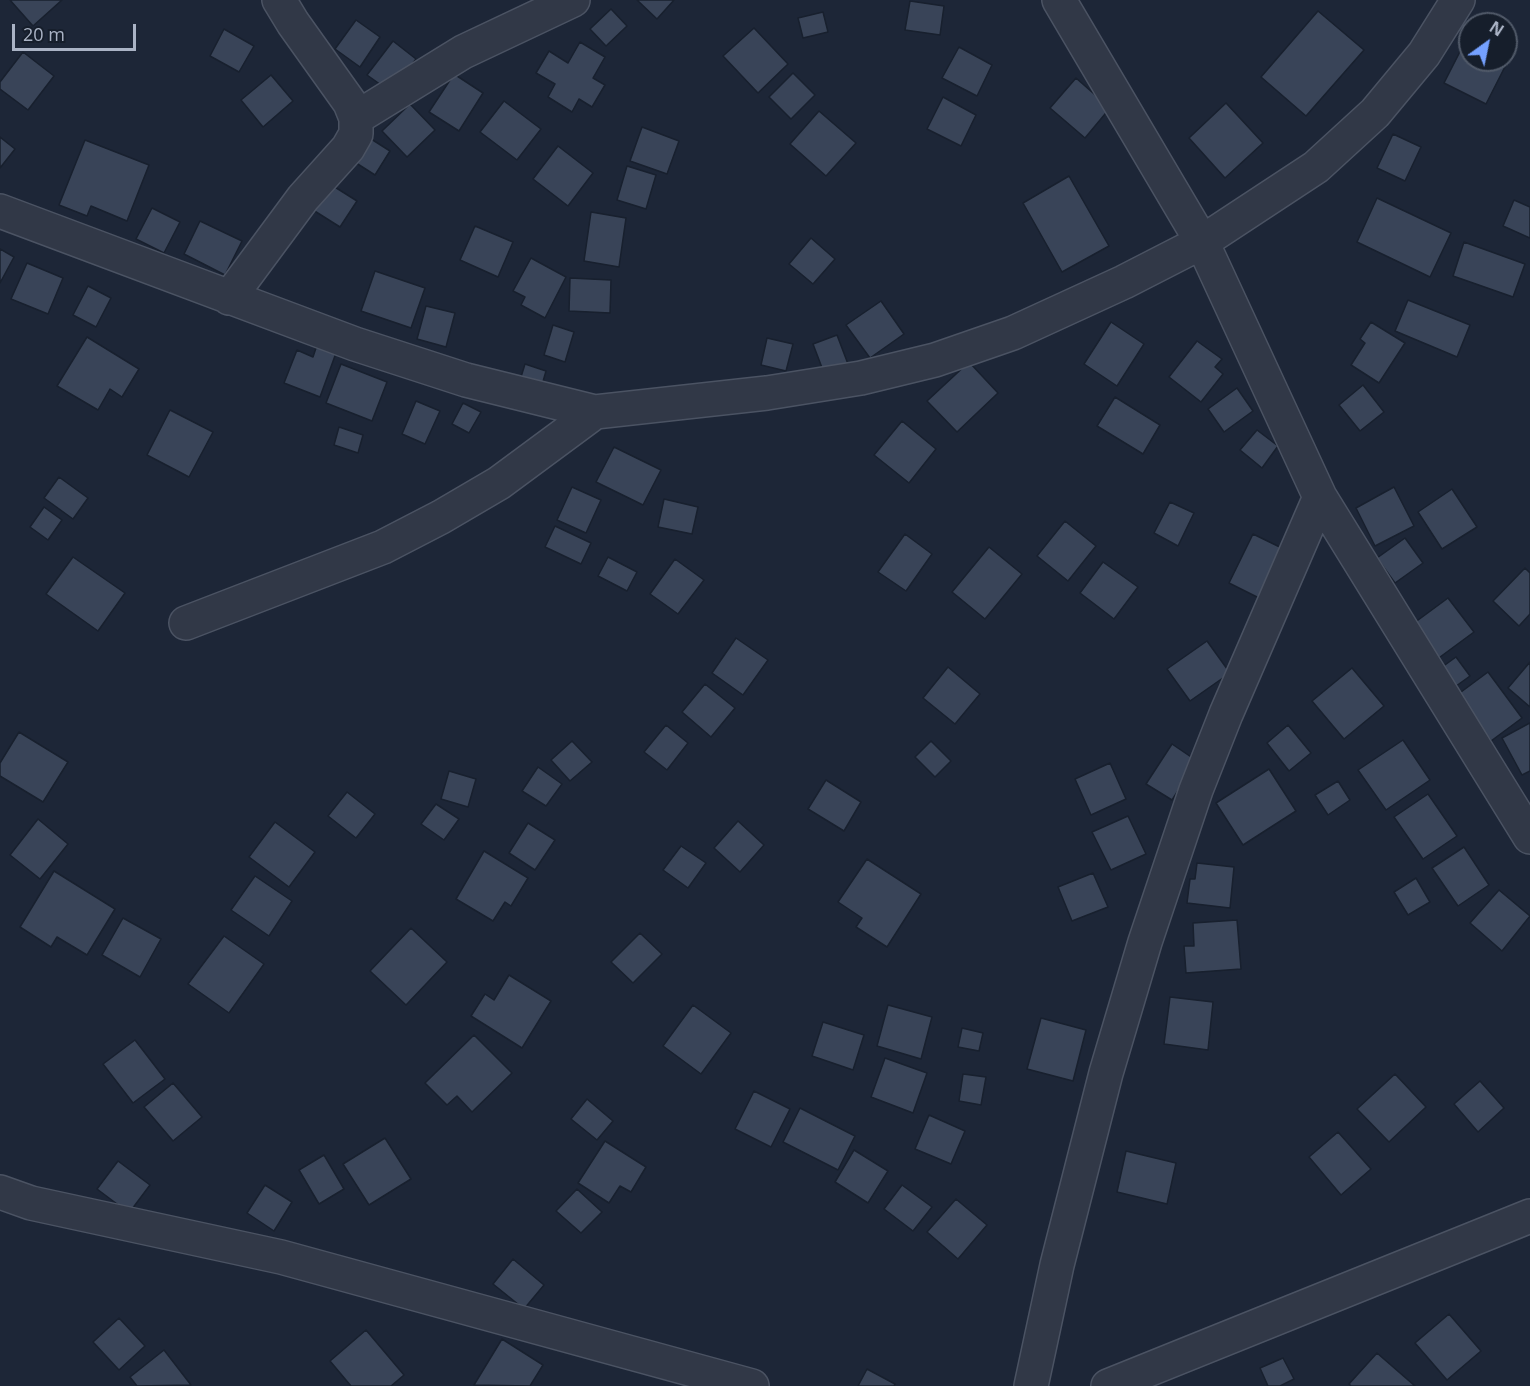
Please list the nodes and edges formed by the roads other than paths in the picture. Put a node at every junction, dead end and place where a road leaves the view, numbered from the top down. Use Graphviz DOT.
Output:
graph roads {
  1 [pos="279,0"];
  2 [pos="573,0"];
  3 [pos="1059,0"];
  4 [pos="1458,0"];
  5 [pos="357,118"];
  6 [pos="0,211"];
  7 [pos="1202,242"];
  8 [pos="229,298"];
  9 [pos="595,412"];
  10 [pos="1320,497"];
  11 [pos="186,623"];
  12 [pos="1530,837"];
  13 [pos="0,1192"];
  14 [pos="1530,1216"];
  15 [pos="752,1386"];
  16 [pos="1031,1386"];
  17 [pos="1108,1386"];
  1 -- 5 [label="street"];
  2 -- 5 [label="street"];
  3 -- 7 [label="street"];
  4 -- 7 [label="street"];
  5 -- 8 [label="street"];
  6 -- 8 [label="street"];
  7 -- 9 [label="street"];
  7 -- 10 [label="street"];
  8 -- 9 [label="street"];
  9 -- 11 [label="street"];
  10 -- 12 [label="street"];
  10 -- 16 [label="street"];
  13 -- 15 [label="street"];
  14 -- 17 [label="street"];
}
